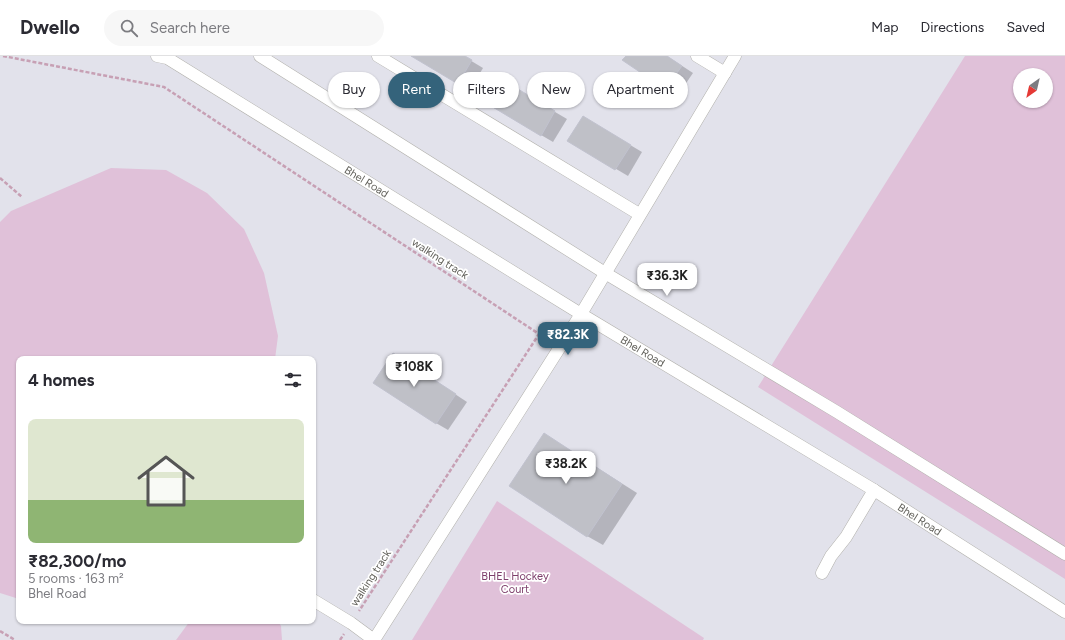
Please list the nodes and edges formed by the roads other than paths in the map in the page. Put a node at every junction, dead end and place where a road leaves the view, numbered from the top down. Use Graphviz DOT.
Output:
graph roads {
  1 [pos="260,56"];
  2 [pos="378,56"];
  3 [pos="697,56"];
  4 [pos="735,56"];
  5 [pos="164,57"];
  6 [pos="724,73"];
  7 [pos="639,214"];
  8 [pos="605,273"];
  9 [pos="581,314"];
  10 [pos="874,490"];
  11 [pos="1065,554"];
  12 [pos="822,573"];
  13 [pos="316,602"];
  14 [pos="1065,612"];
  15 [pos="374,640"];
  1 -- 8 [label="street"];
  2 -- 7 [label="street"];
  3 -- 6 [label="street"];
  4 -- 6 [label="street"];
  5 -- 9 [label="street, Bhel Road"];
  6 -- 7 [label="street"];
  7 -- 8 [label="street"];
  8 -- 9 [label="street"];
  8 -- 11 [label="street"];
  9 -- 10 [label="street, Bhel Road"];
  9 -- 15 [label="street"];
  10 -- 12 [label="street"];
  10 -- 14 [label="street, Bhel Road"];
  13 -- 15 [label="street"];
}
